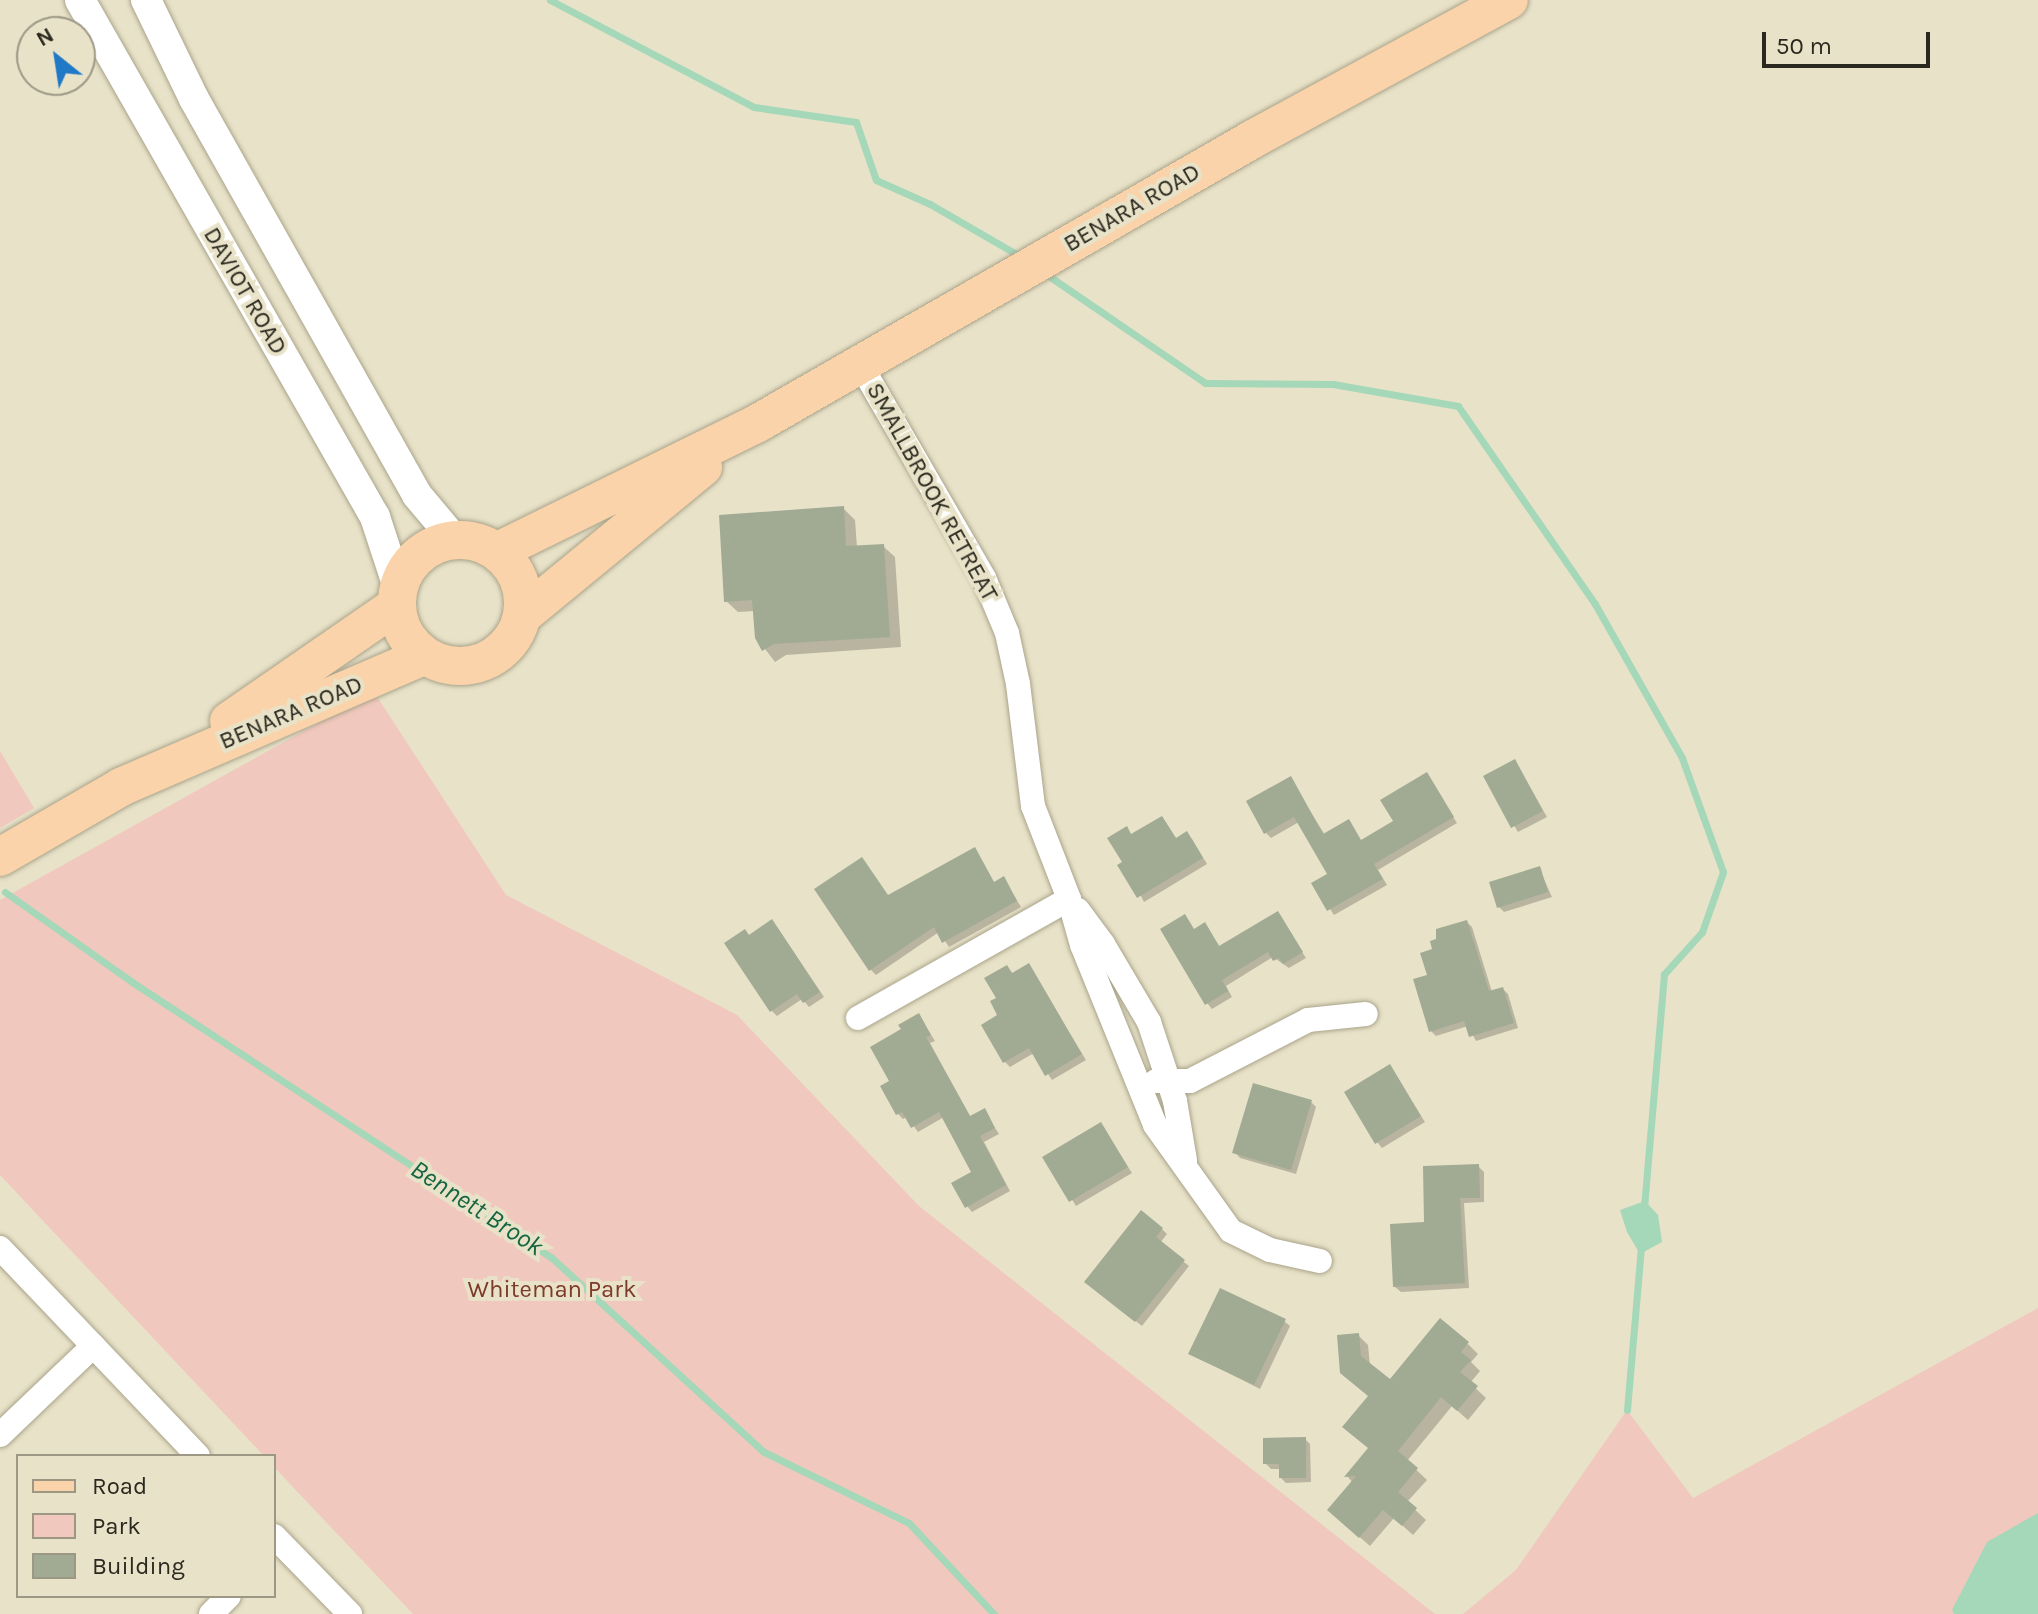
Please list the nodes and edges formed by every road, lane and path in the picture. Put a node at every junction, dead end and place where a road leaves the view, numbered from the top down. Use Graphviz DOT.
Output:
graph roads {
  1 [pos="80,0"];
  2 [pos="146,0"];
  3 [pos="1509,0"];
  4 [pos="860,364"];
  5 [pos="758,423"];
  6 [pos="454,539"];
  7 [pos="498,551"];
  8 [pos="397,597"];
  9 [pos="523,615"];
  10 [pos="424,656"];
  11 [pos="158,770"];
  12 [pos="0,857"];
  13 [pos="1069,899"];
  14 [pos="1366,1014"];
  15 [pos="858,1018"];
  16 [pos="1137,1081"];
  17 [pos="1169,1081"];
  18 [pos="1186,1165"];
  19 [pos="0,1248"];
  20 [pos="1320,1261"];
  21 [pos="93,1346"];
  22 [pos="0,1435"];
  23 [pos="196,1454"];
  24 [pos="277,1544"];
  25 [pos="227,1598"];
  26 [pos="211,1614"];
  27 [pos="350,1614"];
  1 -- 8 [label="street, DAVIOT ROAD"];
  2 -- 6 [label="street, DAVIOT ROAD"];
  3 -- 4 [label="main road, BENARA ROAD"];
  4 -- 5 [label="main road, BENARA ROAD"];
  4 -- 13 [label="street, SMALLBROOK RETREAT"];
  5 -- 7 [label="main road, BENARA ROAD"];
  5 -- 9 [label="main road, BENARA ROAD"];
  6 -- 7 [label="main road"];
  6 -- 8 [label="main road"];
  7 -- 9 [label="main road"];
  8 -- 10 [label="main road"];
  8 -- 11 [label="main road, BENARA ROAD"];
  9 -- 10 [label="main road"];
  10 -- 11 [label="main road, BENARA ROAD"];
  11 -- 12 [label="main road, BENARA ROAD"];
  13 -- 15 [label="street"];
  13 -- 16 [label="street, SMALLBROOK RETREAT"];
  13 -- 17 [label="street, SMALLBROOK RETREAT"];
  14 -- 17 [label="street"];
  16 -- 17 [label="street"];
  16 -- 18 [label="street, SMALLBROOK RETREAT"];
  17 -- 18 [label="street, SMALLBROOK RETREAT"];
  18 -- 20 [label="street, SMALLBROOK RETREAT"];
  19 -- 21 [label="street"];
  21 -- 22 [label="street"];
  21 -- 23 [label="street"];
  24 -- 27 [label="street"];
  25 -- 26 [label="street"];
}
